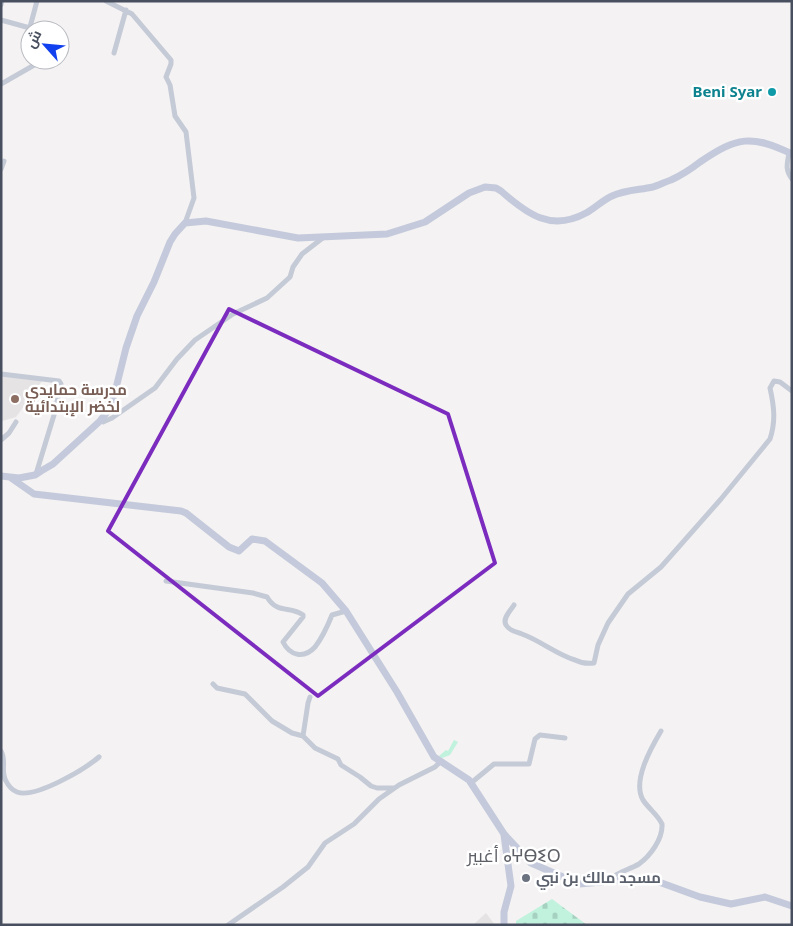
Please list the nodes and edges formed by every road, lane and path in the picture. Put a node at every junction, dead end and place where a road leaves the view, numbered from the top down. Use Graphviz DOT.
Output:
graph roads {
  1 [pos="37,1"];
  2 [pos="106,1"];
  3 [pos="126,10"];
  4 [pos="1,20"];
  5 [pos="32,20"];
  6 [pos="20,25"];
  7 [pos="114,53"];
  8 [pos="26,70"];
  9 [pos="1,84"];
  10 [pos="791,154"];
  11 [pos="4,161"];
  12 [pos="1,169"];
  13 [pos="792,179"];
  14 [pos="185,223"];
  15 [pos="324,237"];
  16 [pos="1,374"];
  17 [pos="792,391"];
  18 [pos="100,421"];
  19 [pos="16,422"];
  20 [pos="1,440"];
  21 [pos="35,475"];
  22 [pos="5,476"];
  23 [pos="166,582"];
  24 [pos="514,605"];
  25 [pos="346,611"];
  26 [pos="213,684"];
  27 [pos="310,697"];
  28 [pos="661,731"];
  29 [pos="303,736"];
  30 [pos="565,738"];
  31 [pos="1,751"];
  32 [pos="99,757"];
  33 [pos="441,761"];
  34 [pos="471,783"];
  35 [pos="394,788"];
  36 [pos="504,834"];
  37 [pos="608,881"];
  38 [pos="792,906"];
  39 [pos="228,925"];
  40 [pos="504,925"];
  1 -- 5 [label="street"];
  2 -- 3 [label="street"];
  3 -- 7 [label="street"];
  3 -- 14 [label="street"];
  4 -- 6 [label="street"];
  8 -- 9 [label="street"];
  10 -- 13 [label="street"];
  10 -- 15 [label="street"];
  11 -- 12 [label="street"];
  14 -- 15 [label="street"];
  14 -- 18 [label="street"];
  15 -- 18 [label="street"];
  16 -- 21 [label="street"];
  17 -- 24 [label="street"];
  18 -- 21 [label="street"];
  19 -- 20 [label="street"];
  21 -- 22 [label="street"];
  22 -- 25 [label="street"];
  23 -- 25 [label="street"];
  25 -- 33 [label="street"];
  26 -- 29 [label="street"];
  27 -- 29 [label="street"];
  28 -- 37 [label="street"];
  29 -- 35 [label="street"];
  30 -- 34 [label="street"];
  31 -- 32 [label="street"];
  33 -- 34 [label="street"];
  33 -- 35 [label="street"];
  34 -- 36 [label="street"];
  35 -- 39 [label="street"];
  36 -- 37 [label="street"];
  36 -- 40 [label="street"];
  37 -- 38 [label="street"];
}
